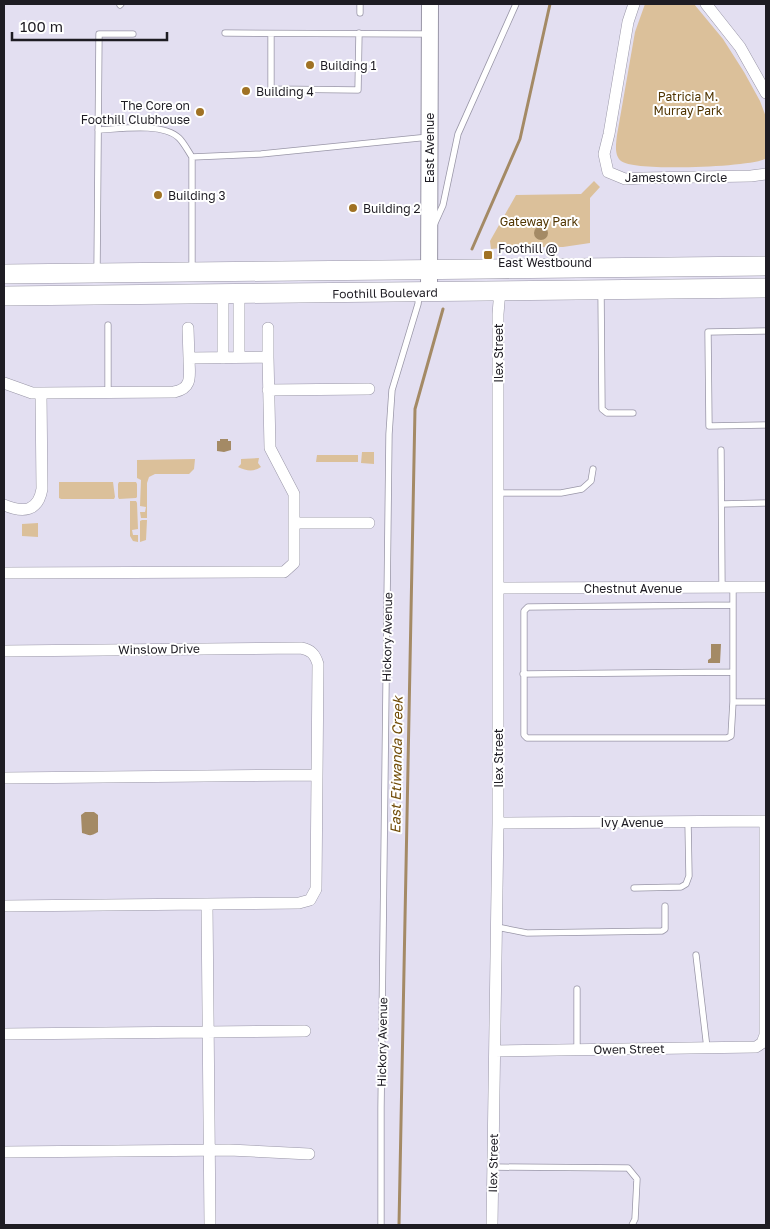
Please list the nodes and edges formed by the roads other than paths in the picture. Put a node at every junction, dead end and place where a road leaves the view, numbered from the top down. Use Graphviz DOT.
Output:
graph roads {
  1 [pos="360,4"];
  2 [pos="430,4"];
  3 [pos="516,4"];
  4 [pos="634,4"];
  5 [pos="722,4"];
  6 [pos="709,8"];
  7 [pos="360,13"];
  8 [pos="225,33"];
  9 [pos="358,33"];
  10 [pos="133,34"];
  11 [pos="271,34"];
  12 [pos="430,34"];
  13 [pos="766,93"];
  14 [pos="98,130"];
  15 [pos="430,137"];
  16 [pos="192,157"];
  17 [pos="766,174"];
  18 [pos="429,233"];
  19 [pos="766,266"];
  20 [pos="429,269"];
  21 [pos="192,272"];
  22 [pos="97,273"];
  23 [pos="4,274"];
  24 [pos="766,288"];
  25 [pos="500,290"];
  26 [pos="601,290"];
  27 [pos="424,292"];
  28 [pos="231,295"];
  29 [pos="4,296"];
  30 [pos="108,325"];
  31 [pos="188,328"];
  32 [pos="268,328"];
  33 [pos="766,331"];
  34 [pos="268,357"];
  35 [pos="188,358"];
  36 [pos="220,358"];
  37 [pos="240,358"];
  38 [pos="4,383"];
  39 [pos="369,389"];
  40 [pos="268,390"];
  41 [pos="108,392"];
  42 [pos="40,393"];
  43 [pos="633,413"];
  44 [pos="766,425"];
  45 [pos="721,450"];
  46 [pos="594,469"];
  47 [pos="498,493"];
  48 [pos="766,503"];
  49 [pos="722,504"];
  50 [pos="4,505"];
  51 [pos="294,523"];
  52 [pos="368,523"];
  53 [pos="4,573"];
  54 [pos="728,587"];
  55 [pos="766,587"];
  56 [pos="499,588"];
  57 [pos="733,605"];
  58 [pos="4,651"];
  59 [pos="733,672"];
  60 [pos="523,674"];
  61 [pos="733,702"];
  62 [pos="766,702"];
  63 [pos="317,775"];
  64 [pos="4,778"];
  65 [pos="766,821"];
  66 [pos="688,822"];
  67 [pos="498,823"];
  68 [pos="634,888"];
  69 [pos="206,904"];
  70 [pos="4,906"];
  71 [pos="665,906"];
  72 [pos="497,927"];
  73 [pos="696,955"];
  74 [pos="577,989"];
  75 [pos="305,1031"];
  76 [pos="208,1032"];
  77 [pos="4,1034"];
  78 [pos="707,1048"];
  79 [pos="577,1050"];
  80 [pos="495,1051"];
  81 [pos="209,1150"];
  82 [pos="4,1152"];
  83 [pos="309,1154"];
  84 [pos="493,1167"];
  85 [pos="210,1225"];
  86 [pos="382,1225"];
  87 [pos="492,1225"];
  88 [pos="632,1225"];
  1 -- 7 [label="lane"];
  2 -- 12 [label="main road, East Avenue"];
  3 -- 18 [label="lane"];
  4 -- 17 [label="street, Jamestown Circle"];
  5 -- 6 [label="street"];
  6 -- 13 [label="street"];
  8 -- 11 [label="lane"];
  9 -- 11 [label="lane"];
  9 -- 11 [label="lane"];
  9 -- 12 [label="lane"];
  10 -- 14 [label="lane"];
  12 -- 15 [label="main road, East Avenue"];
  14 -- 16 [label="lane"];
  14 -- 22 [label="lane"];
  15 -- 16 [label="lane"];
  15 -- 18 [label="main road, East Avenue"];
  16 -- 21 [label="lane"];
  18 -- 20 [label="main road, East Avenue"];
  19 -- 20 [label="main road, Foothill Boulevard"];
  20 -- 21 [label="main road, Foothill Boulevard"];
  20 -- 27 [label="main road, East Avenue"];
  21 -- 22 [label="main road, Foothill Boulevard"];
  22 -- 23 [label="main road, Foothill Boulevard"];
  24 -- 26 [label="main road, Foothill Boulevard"];
  25 -- 26 [label="main road, Foothill Boulevard"];
  25 -- 27 [label="main road, Foothill Boulevard"];
  25 -- 47 [label="street, Ilex Street"];
  26 -- 43 [label="lane"];
  27 -- 28 [label="main road, Foothill Boulevard"];
  27 -- 86 [label="lane, Hickory Avenue"];
  28 -- 29 [label="main road, Foothill Boulevard"];
  28 -- 36 [label="street"];
  28 -- 37 [label="street"];
  30 -- 41 [label="lane"];
  31 -- 35 [label="street"];
  32 -- 34 [label="street"];
  33 -- 44 [label="lane"];
  34 -- 37 [label="street"];
  34 -- 40 [label="street"];
  35 -- 36 [label="street"];
  35 -- 41 [label="street"];
  36 -- 37 [label="street"];
  38 -- 42 [label="street"];
  39 -- 40 [label="street"];
  40 -- 51 [label="street"];
  41 -- 42 [label="street"];
  42 -- 50 [label="street"];
  45 -- 49 [label="lane"];
  46 -- 47 [label="lane"];
  47 -- 56 [label="street, Ilex Street"];
  48 -- 49 [label="lane"];
  49 -- 54 [label="lane"];
  51 -- 52 [label="street"];
  51 -- 53 [label="street"];
  54 -- 55 [label="street, Chestnut Avenue"];
  54 -- 56 [label="street, Chestnut Avenue"];
  54 -- 57 [label="lane"];
  56 -- 67 [label="street, Ilex Street"];
  57 -- 59 [label="lane"];
  57 -- 60 [label="lane"];
  58 -- 63 [label="street, Winslow Drive"];
  59 -- 60 [label="lane"];
  59 -- 61 [label="lane"];
  60 -- 61 [label="lane"];
  61 -- 62 [label="lane"];
  63 -- 64 [label="street"];
  63 -- 69 [label="street"];
  65 -- 66 [label="street, Ivy Avenue"];
  65 -- 78 [label="street, Owen Street"];
  66 -- 67 [label="street, Ivy Avenue"];
  66 -- 68 [label="lane"];
  67 -- 72 [label="street, Ilex Street"];
  69 -- 70 [label="street"];
  69 -- 76 [label="street"];
  71 -- 72 [label="lane"];
  72 -- 80 [label="street, Ilex Street"];
  73 -- 78 [label="lane"];
  74 -- 79 [label="lane"];
  75 -- 76 [label="street"];
  76 -- 77 [label="street"];
  76 -- 81 [label="street"];
  78 -- 79 [label="street, Owen Street"];
  79 -- 80 [label="street, Owen Street"];
  80 -- 84 [label="street, Ilex Street"];
  81 -- 82 [label="street"];
  81 -- 83 [label="street"];
  81 -- 85 [label="street"];
  84 -- 87 [label="street, Ilex Street"];
  84 -- 88 [label="lane"];
}
